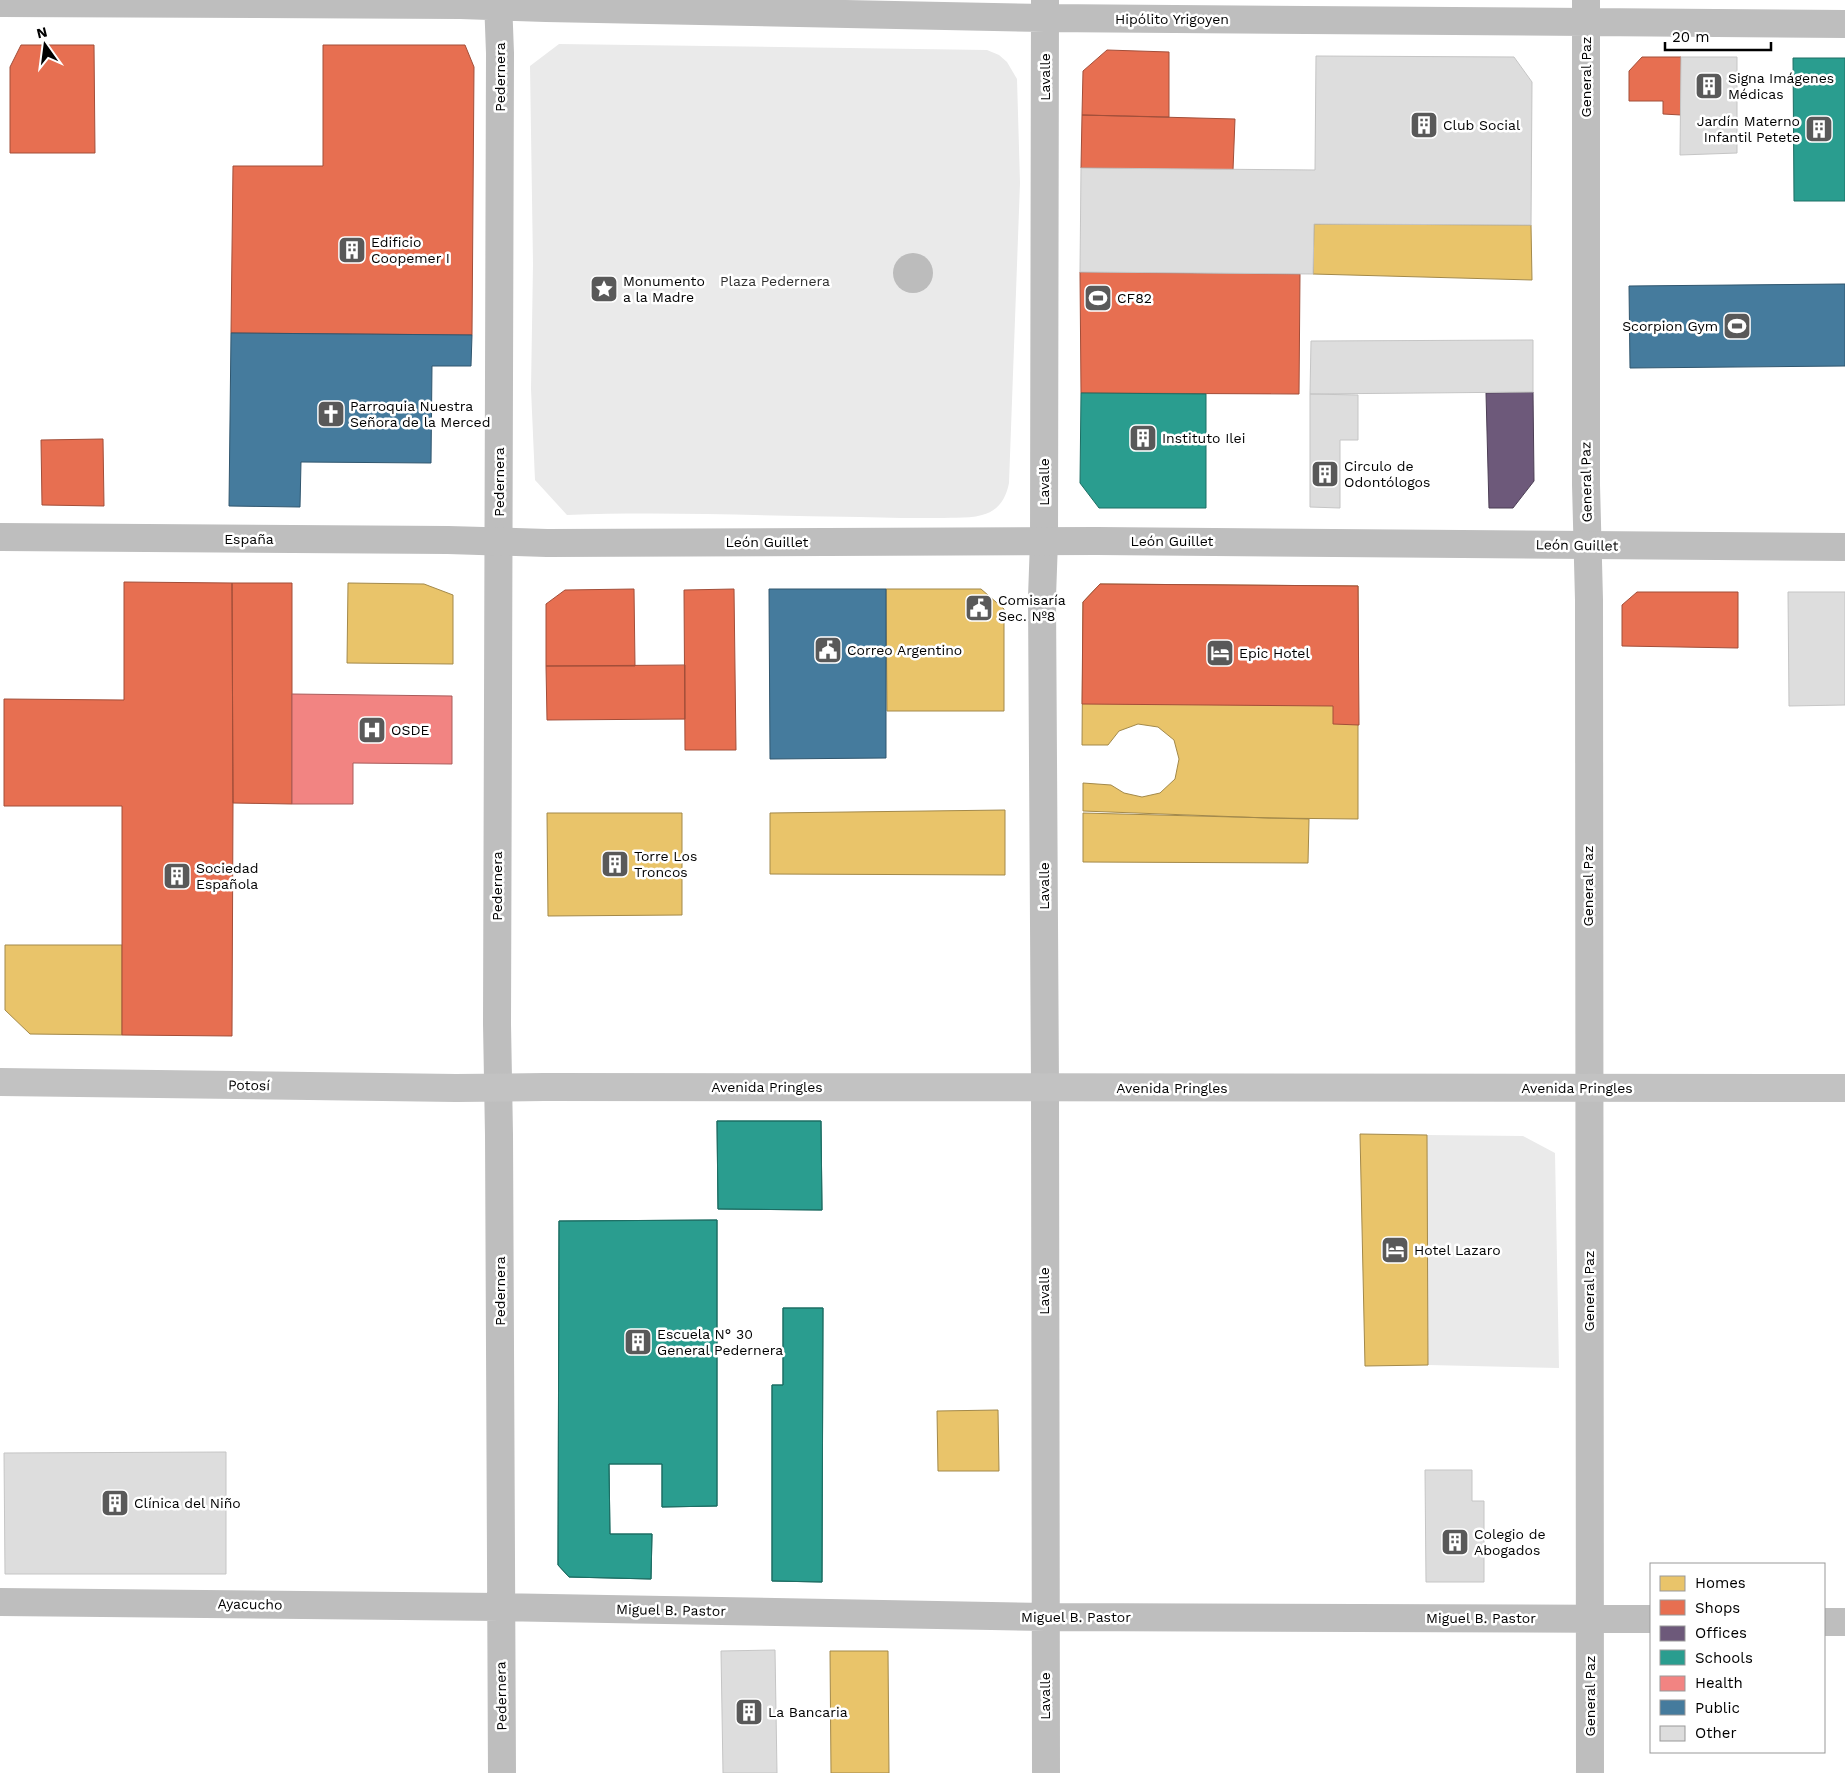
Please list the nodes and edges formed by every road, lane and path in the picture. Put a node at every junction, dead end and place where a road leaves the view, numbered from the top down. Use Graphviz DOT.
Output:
graph roads {
  1 [pos="0,3"];
  2 [pos="498,3"];
  3 [pos="1045,9"];
  4 [pos="1586,11"];
  5 [pos="1845,24"];
  6 [pos="0,537"];
  7 [pos="1044,541"];
  8 [pos="499,542"];
  9 [pos="1587,545"];
  10 [pos="1845,547"];
  11 [pos="0,1082"];
  12 [pos="499,1088"];
  13 [pos="1045,1088"];
  14 [pos="1589,1088"];
  15 [pos="1845,1088"];
  16 [pos="0,1602"];
  17 [pos="500,1607"];
  18 [pos="1045,1618"];
  19 [pos="1590,1618"];
  20 [pos="1650,1619"];
  21 [pos="1825,1622"];
  22 [pos="1845,1622"];
  23 [pos="502,1773"];
  24 [pos="1046,1773"];
  25 [pos="1590,1773"];
  1 -- 2 [label="street, Hipólito Yrigoyen"];
  2 -- 3 [label="street, Hipólito Yrigoyen"];
  2 -- 8 [label="street, Pedernera"];
  3 -- 4 [label="street, Hipólito Yrigoyen"];
  3 -- 7 [label="street, Lavalle"];
  4 -- 5 [label="street, Hipólito Yrigoyen"];
  4 -- 9 [label="street, General Paz"];
  6 -- 8 [label="street, España"];
  7 -- 8 [label="street, León Guillet"];
  7 -- 9 [label="street, León Guillet"];
  7 -- 13 [label="street, Lavalle"];
  8 -- 12 [label="street, Pedernera"];
  9 -- 10 [label="street, León Guillet"];
  9 -- 14 [label="street, General Paz"];
  11 -- 12 [label="main road, Potosí"];
  12 -- 13 [label="main road, Avenida Pringles"];
  12 -- 17 [label="street, Pedernera"];
  13 -- 14 [label="main road, Avenida Pringles"];
  13 -- 18 [label="street, Lavalle"];
  14 -- 15 [label="main road, Avenida Pringles"];
  14 -- 19 [label="street, General Paz"];
  16 -- 17 [label="street, Ayacucho"];
  17 -- 18 [label="street, Miguel B. Pastor"];
  17 -- 23 [label="street, Pedernera"];
  18 -- 19 [label="street, Miguel B. Pastor"];
  18 -- 24 [label="street, Lavalle"];
  19 -- 20 [label="street, Miguel B. Pastor"];
  19 -- 25 [label="street, General Paz"];
  21 -- 22 [label="street"];
}
